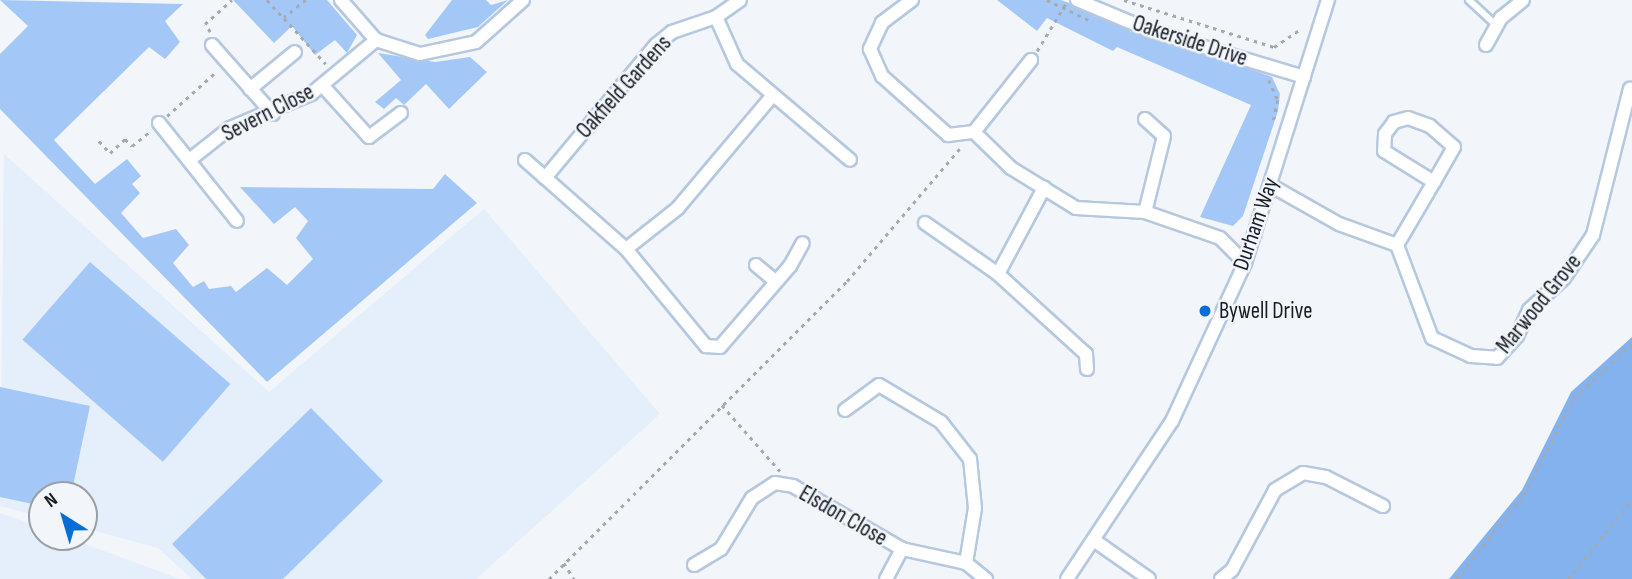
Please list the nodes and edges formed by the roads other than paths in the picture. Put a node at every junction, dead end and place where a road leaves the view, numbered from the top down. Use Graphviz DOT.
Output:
graph roads {
  1 [pos="341,0"];
  2 [pos="523,0"];
  3 [pos="740,0"];
  4 [pos="912,0"];
  5 [pos="1077,0"];
  6 [pos="1328,0"];
  7 [pos="1469,0"];
  8 [pos="1523,0"];
  9 [pos="1104,6"];
  10 [pos="716,17"];
  11 [pos="1496,26"];
  12 [pos="376,40"];
  13 [pos="212,45"];
  14 [pos="1486,45"];
  15 [pos="295,52"];
  16 [pos="1031,60"];
  17 [pos="1304,77"];
  18 [pos="322,85"];
  19 [pos="250,89"];
  20 [pos="1630,89"];
  21 [pos="773,95"];
  22 [pos="401,113"];
  23 [pos="273,114"];
  24 [pos="1145,119"];
  25 [pos="159,123"];
  26 [pos="974,132"];
  27 [pos="192,159"];
  28 [pos="525,160"];
  29 [pos="849,160"];
  30 [pos="545,178"];
  31 [pos="1434,183"];
  32 [pos="1270,185"];
  33 [pos="1044,188"];
  34 [pos="1145,212"];
  35 [pos="237,221"];
  36 [pos="925,223"];
  37 [pos="803,243"];
  38 [pos="1397,245"];
  39 [pos="626,249"];
  40 [pos="1245,263"];
  41 [pos="756,265"];
  42 [pos="998,274"];
  43 [pos="776,282"];
  44 [pos="1087,369"];
  45 [pos="845,410"];
  46 [pos="1383,506"];
  47 [pos="1095,541"];
  48 [pos="902,549"];
  49 [pos="966,563"];
  50 [pos="694,565"];
  51 [pos="886,579"];
  52 [pos="986,579"];
  53 [pos="1067,579"];
  54 [pos="1149,579"];
  55 [pos="1222,579"];
  1 -- 12 [label="street"];
  2 -- 12 [label="street"];
  3 -- 10 [label="street, Oakfield Gardens"];
  4 -- 26 [label="street"];
  5 -- 9 [label="street, Oakerside Drive"];
  6 -- 17 [label="street, Durham Way"];
  7 -- 11 [label="lane"];
  8 -- 11 [label="street"];
  9 -- 17 [label="street, Oakerside Drive"];
  10 -- 21 [label="street"];
  10 -- 30 [label="street, Oakfield Gardens"];
  11 -- 14 [label="street"];
  12 -- 18 [label="street, Severn Close"];
  13 -- 19 [label="street"];
  15 -- 19 [label="street"];
  16 -- 26 [label="street"];
  17 -- 32 [label="street, Durham Way"];
  18 -- 22 [label="street"];
  18 -- 23 [label="street, Severn Close"];
  19 -- 23 [label="street"];
  20 -- 38 [label="street, Marwood Grove"];
  21 -- 29 [label="street"];
  21 -- 39 [label="street"];
  23 -- 27 [label="street, Severn Close"];
  24 -- 34 [label="street"];
  25 -- 27 [label="street"];
  26 -- 33 [label="street"];
  27 -- 35 [label="street"];
  28 -- 30 [label="street"];
  30 -- 39 [label="street"];
  31 -- 31 [label="street"];
  31 -- 38 [label="street"];
  32 -- 38 [label="street"];
  32 -- 40 [label="street, Durham Way"];
  33 -- 34 [label="street"];
  33 -- 42 [label="street"];
  34 -- 40 [label="street"];
  36 -- 42 [label="street"];
  37 -- 43 [label="street"];
  39 -- 43 [label="street"];
  40 -- 47 [label="street, Durham Way"];
  41 -- 43 [label="street"];
  42 -- 44 [label="street"];
  45 -- 49 [label="street"];
  46 -- 55 [label="street"];
  47 -- 53 [label="street, Durham Way"];
  47 -- 54 [label="street"];
  48 -- 49 [label="street, Elsdon Close"];
  48 -- 50 [label="street, Elsdon Close"];
  48 -- 51 [label="street, Elsdon Close"];
  49 -- 52 [label="street, Elsdon Close"];
}
